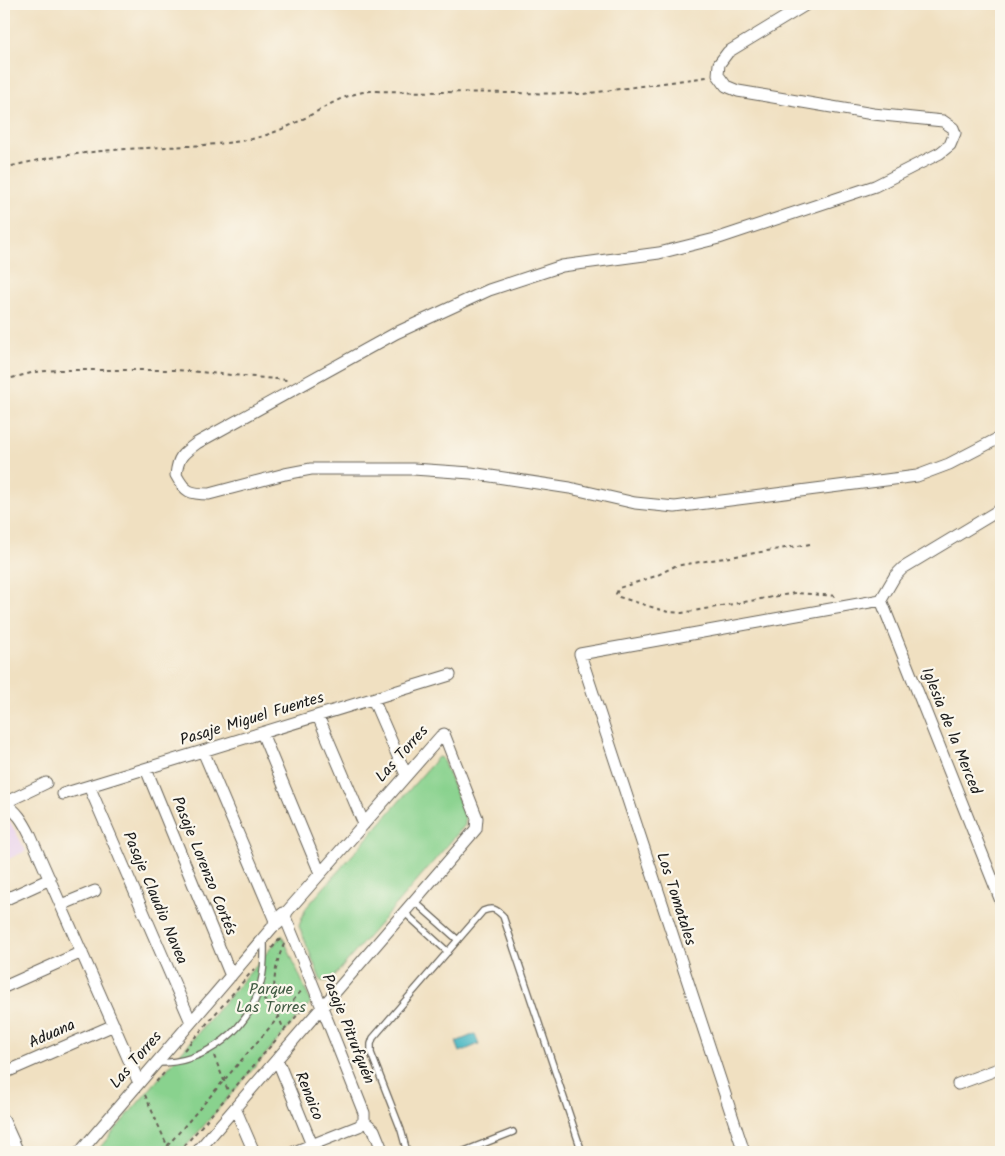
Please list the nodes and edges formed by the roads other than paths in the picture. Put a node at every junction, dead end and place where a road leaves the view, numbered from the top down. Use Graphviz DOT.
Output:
graph roads {
  1 [pos="807,4"];
  2 [pos="1001,437"];
  3 [pos="1001,509"];
  4 [pos="881,600"];
  5 [pos="450,675"];
  6 [pos="373,699"];
  7 [pos="318,716"];
  8 [pos="262,733"];
  9 [pos="203,751"];
  10 [pos="146,769"];
  11 [pos="406,775"];
  12 [pos="46,783"];
  13 [pos="90,786"];
  14 [pos="63,794"];
  15 [pos="7,805"];
  16 [pos="364,824"];
  17 [pos="320,873"];
  18 [pos="50,879"];
  19 [pos="95,891"];
  20 [pos="4,900"];
  21 [pos="414,901"];
  22 [pos="1001,901"];
  23 [pos="62,905"];
  24 [pos="404,912"];
  25 [pos="280,919"];
  26 [pos="264,937"];
  27 [pos="458,940"];
  28 [pos="82,952"];
  29 [pos="448,952"];
  30 [pos="231,976"];
  31 [pos="4,987"];
  32 [pos="322,1007"];
  33 [pos="191,1022"];
  34 [pos="114,1025"];
  35 [pos="277,1059"];
  36 [pos="156,1063"];
  37 [pos="1001,1068"];
  38 [pos="4,1073"];
  39 [pos="139,1083"];
  40 [pos="958,1084"];
  41 [pos="235,1108"];
  42 [pos="4,1121"];
  43 [pos="364,1121"];
  44 [pos="513,1132"];
  45 [pos="318,1147"];
  46 [pos="12,1148"];
  47 [pos="80,1152"];
  48 [pos="197,1152"];
  49 [pos="254,1152"];
  50 [pos="294,1152"];
  51 [pos="383,1152"];
  52 [pos="407,1152"];
  53 [pos="462,1152"];
  54 [pos="582,1152"];
  55 [pos="744,1152"];
  1 -- 2 [label="street"];
  3 -- 4 [label="street"];
  4 -- 22 [label="street, Iglesia de la Merced"];
  4 -- 55 [label="street, Los Tomatales"];
  5 -- 6 [label="street, Pasaje Miguel Fuentes"];
  6 -- 7 [label="street, Pasaje Miguel Fuentes"];
  6 -- 11 [label="street"];
  7 -- 8 [label="street, Pasaje Miguel Fuentes"];
  7 -- 16 [label="street"];
  8 -- 9 [label="street, Pasaje Miguel Fuentes"];
  8 -- 17 [label="street"];
  9 -- 10 [label="street, Pasaje Miguel Fuentes"];
  9 -- 25 [label="street, Pasaje Pitrufquén"];
  10 -- 13 [label="street, Pasaje Miguel Fuentes"];
  10 -- 30 [label="street, Pasaje Lorenzo Cortés"];
  11 -- 16 [label="street, Las Torres"];
  11 -- 21 [label="street, Las Torres"];
  12 -- 15 [label="street"];
  13 -- 14 [label="street, Pasaje Miguel Fuentes"];
  13 -- 33 [label="street, Pasaje Claudio Navea"];
  15 -- 18 [label="street"];
  16 -- 17 [label="street, Las Torres"];
  17 -- 25 [label="street, Las Torres"];
  18 -- 20 [label="street"];
  18 -- 23 [label="street"];
  19 -- 23 [label="street"];
  21 -- 24 [label="street, Las Torres"];
  21 -- 27 [label="lane"];
  23 -- 28 [label="street"];
  24 -- 29 [label="lane"];
  24 -- 32 [label="street, Las Torres"];
  25 -- 26 [label="street, Las Torres"];
  25 -- 32 [label="street, Pasaje Pitrufquén"];
  26 -- 30 [label="street, Las Torres"];
  26 -- 36 [label="lane"];
  27 -- 29 [label="lane"];
  27 -- 54 [label="lane"];
  28 -- 31 [label="street"];
  28 -- 34 [label="street"];
  29 -- 52 [label="lane"];
  30 -- 33 [label="street, Las Torres"];
  32 -- 35 [label="street, Las Torres"];
  32 -- 43 [label="street, Pasaje Pitrufquén"];
  33 -- 36 [label="street, Las Torres"];
  34 -- 38 [label="street, Aduana"];
  34 -- 39 [label="street"];
  35 -- 41 [label="street, Las Torres"];
  35 -- 45 [label="street, Renaico"];
  36 -- 39 [label="street, Las Torres"];
  37 -- 40 [label="street"];
  39 -- 47 [label="street, Las Torres"];
  41 -- 48 [label="street, Las Torres"];
  41 -- 49 [label="street"];
  42 -- 46 [label="street"];
  43 -- 45 [label="street"];
  43 -- 51 [label="street, Pasaje Pitrufquén"];
  44 -- 53 [label="lane"];
  45 -- 50 [label="street"];
}
